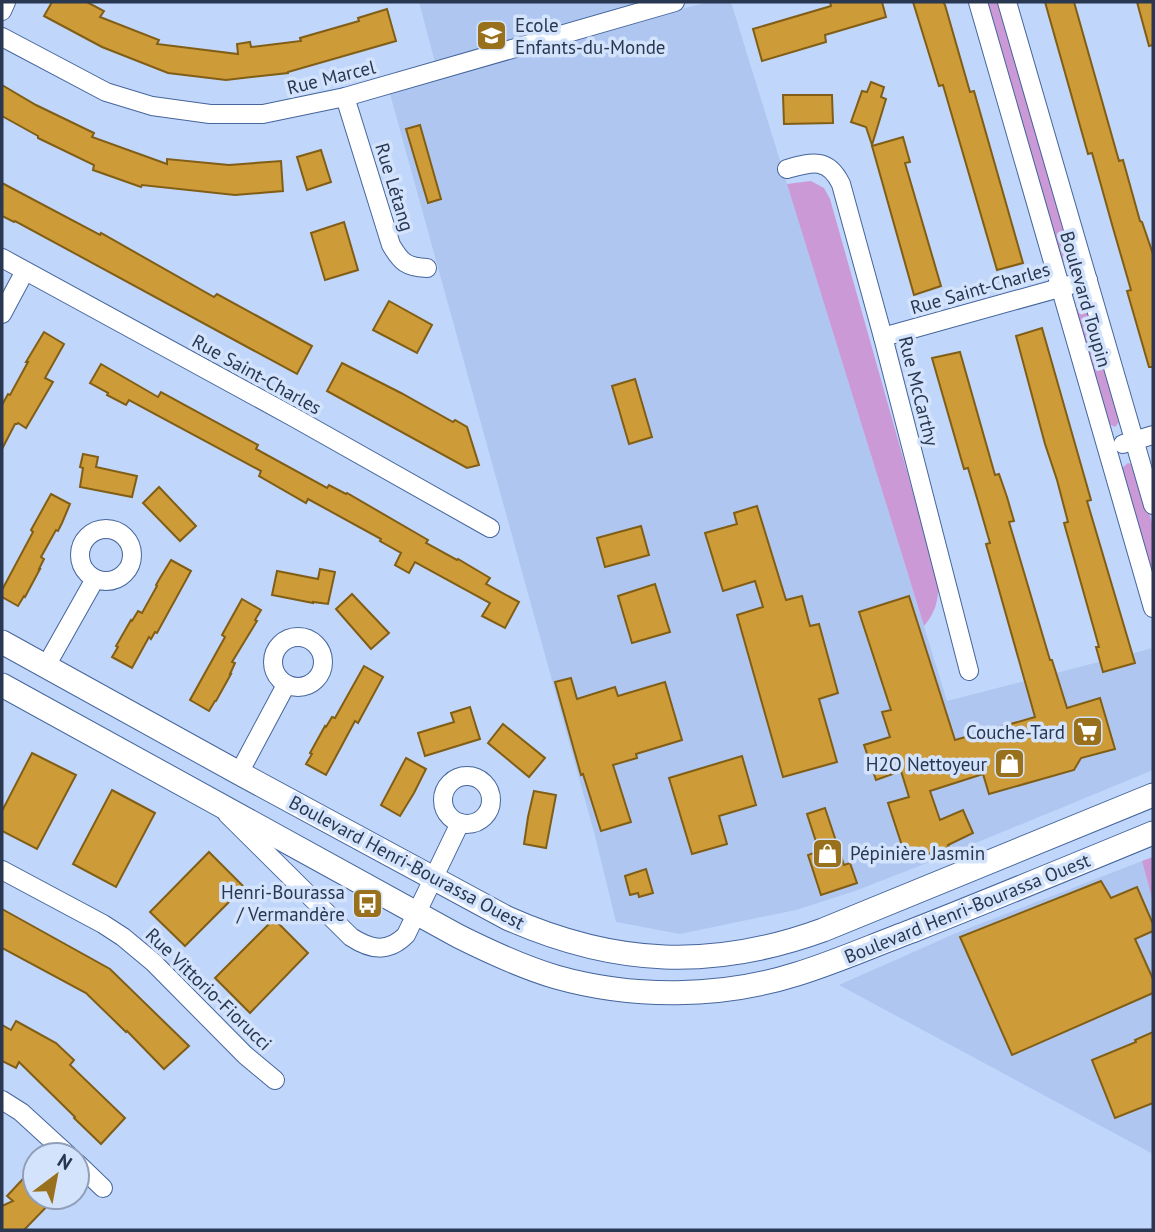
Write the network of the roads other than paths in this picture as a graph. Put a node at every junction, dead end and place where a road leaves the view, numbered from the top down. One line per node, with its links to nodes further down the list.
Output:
1 (6, 2): 5 (street)
2 (674, 2): 7 (street, Rue Marcel)
3 (978, 2): 13 (street, Boulevard Toupin)
4 (1007, 2): 12 (street, Boulevard Toupin)
5 (2, 11)
6 (2, 37): 7 (street, Rue Marcel)
7 (345, 97): 10 (street, Rue Létang)
8 (788, 169): 15 (street, Rue McCarthy)
9 (2, 258): 11 (street, Rue Saint-Charles)
10 (427, 268)
11 (25, 271): 14 (street); 20 (street, Rue Saint-Charles)
12 (1088, 280): 13 (street, Rue Saint-Charles); 17 (street, Boulevard Toupin)
13 (1061, 287): 15 (street, Rue Saint-Charles); 18 (street, Boulevard Toupin)
14 (2, 314)
15 (883, 337): 25 (street, Rue McCarthy)
16 (1153, 435): 17 (street)
17 (1134, 440): 18 (street); 19 (street, Boulevard Toupin)
18 (1108, 448): 22 (street, Boulevard Toupin)
19 (1153, 505)
20 (490, 528)
21 (94, 579): 24 (street)
22 (1153, 608)
23 (2, 642): 24 (main road, Boulevard Henri-Bourassa Ouest)
24 (46, 666): 28 (main road, Boulevard Henri-Bourassa Ouest)
25 (969, 671)
26 (2, 685): 30 (main road, Boulevard Henri-Bourassa Ouest)
27 (286, 685): 28 (street)
28 (239, 773): 34 (main road, Boulevard Henri-Bourassa Ouest)
29 (1153, 795): 34 (main road, Boulevard Henri-Bourassa Ouest)
30 (213, 800): 35 (main road, Boulevard Henri-Bourassa Ouest); 35 (street, Boulevard Henri-Bourassa Ouest)
31 (460, 823): 34 (street)
32 (1153, 833): 35 (main road, Boulevard Henri-Bourassa Ouest)
33 (2, 870): 36 (street, Rue Vittorio-Fiorucci)
34 (433, 879): 35 (street)
35 (417, 914)
36 (275, 1080)
37 (2, 1100): 38 (street)
38 (53, 1141)
39 (91, 1176): 40 (street)
40 (103, 1188)

